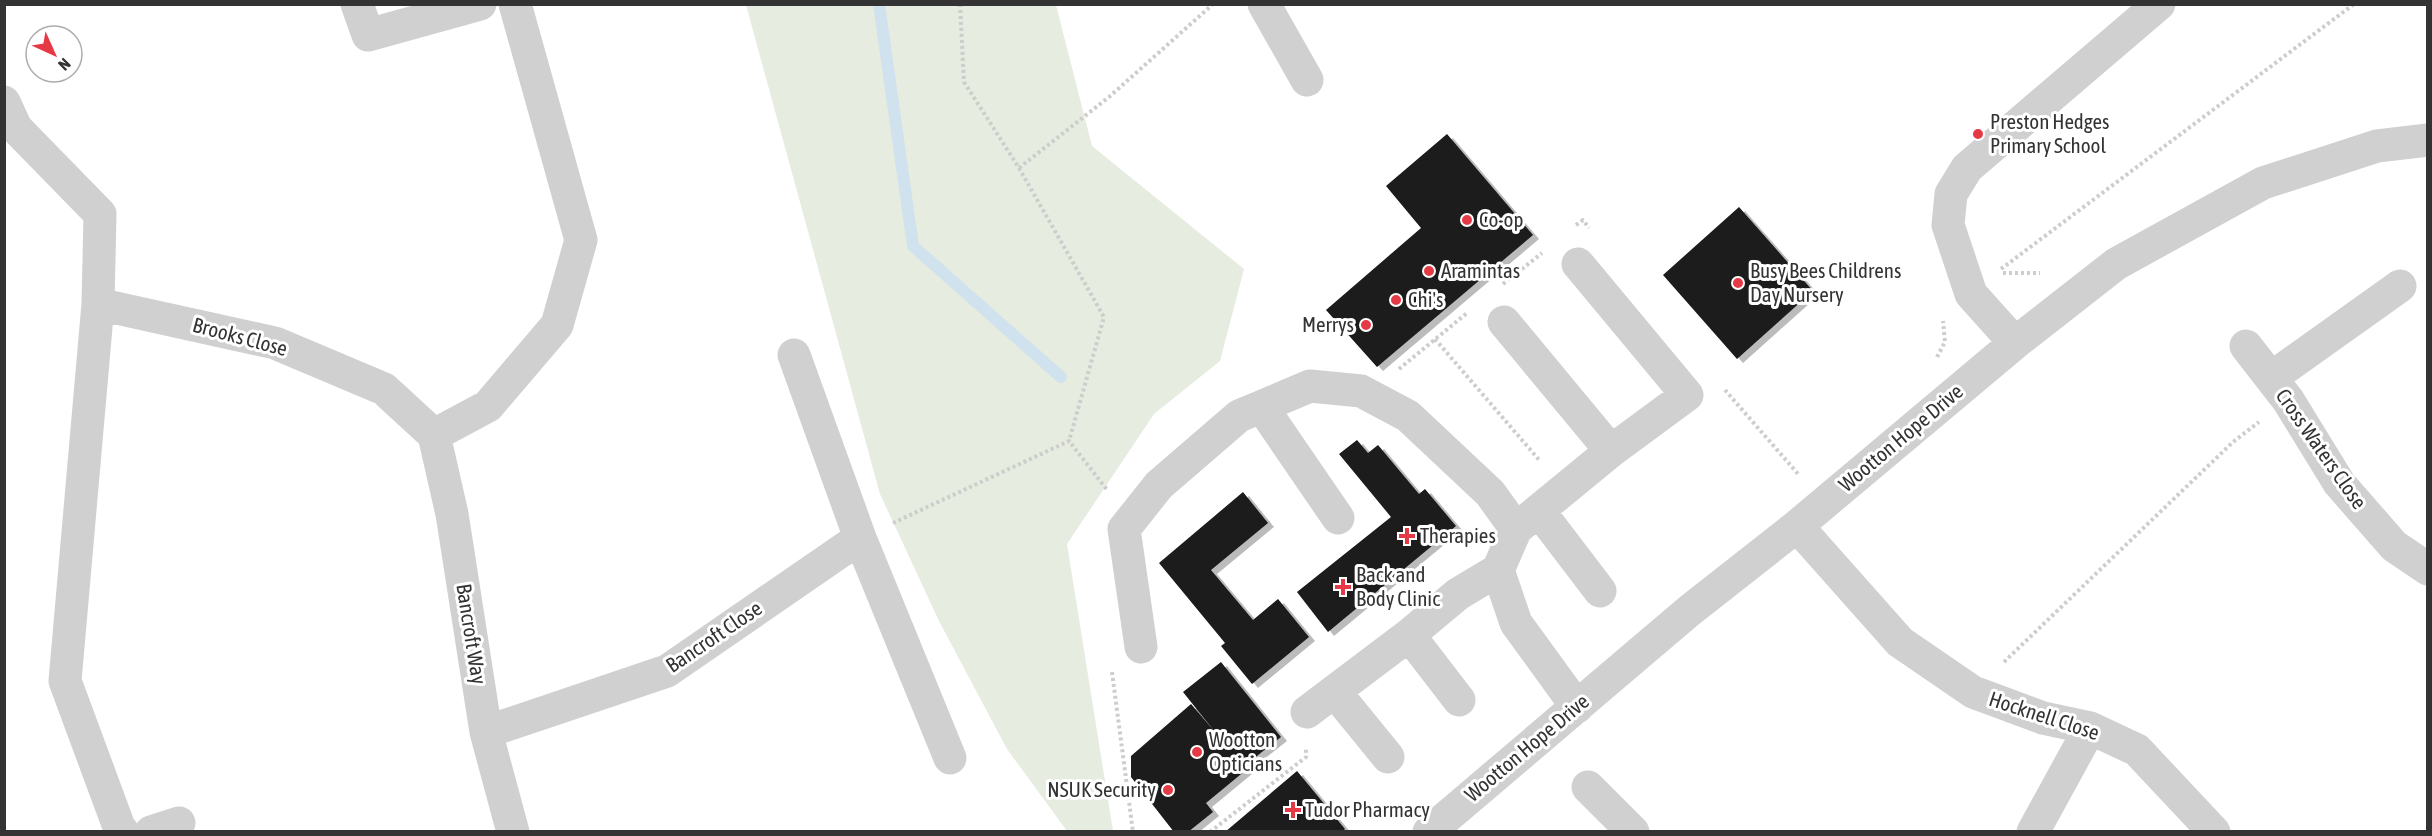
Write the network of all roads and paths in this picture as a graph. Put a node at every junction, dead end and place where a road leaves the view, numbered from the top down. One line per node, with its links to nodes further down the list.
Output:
1 (357, 4): 2 (street)
2 (480, 4)
3 (515, 4): 31 (street)
4 (960, 4): 12 (path)
5 (1214, 4): 12 (path)
6 (1264, 4): 9 (street)
7 (2159, 4): 20 (street)
8 (2354, 4): 17 (path)
9 (1306, 80)
10 (4, 102): 21 (street)
11 (2427, 140): 25 (street, Wootton Hope Drive)
12 (1019, 168): 32 (path)
13 (1583, 220): 14 (path)
14 (1574, 226)
15 (1550, 246): 19 (path)
16 (1578, 264): 33 (street)
17 (1996, 273)
18 (2400, 286): 29 (street)
19 (1499, 287)
20 (1971, 294): 25 (street); 28 (path)
21 (98, 304): 31 (street, Brooks Close); 56 (street)
22 (1475, 307): 24 (path)
23 (1504, 322): 33 (street)
24 (1436, 339)
25 (2014, 343): 39 (street, Wootton Hope Drive)
26 (2246, 346): 29 (street, Cross Waters Close)
27 (794, 356): 40 (street)
28 (1936, 360)
29 (2279, 389): 41 (street, Cross Waters Close); 47 (path)
30 (1262, 407): 37 (street); 38 (street); 45 (street)
31 (434, 435): 52 (street, Bancroft Way)
32 (1069, 441): 36 (path); 40 (path)
33 (1611, 451): 38 (street)
34 (1800, 475): 35 (path)
35 (1791, 482)
36 (1114, 499)
37 (1338, 518)
38 (1527, 520): 42 (street); 43 (street)
39 (1797, 526): 47 (street, Hocknell Close); 49 (street, Wootton Hope Drive)
40 (860, 538): 52 (street, Bancroft Close); 54 (street)
41 (2427, 569)
42 (1498, 570): 44 (street); 49 (street)
43 (1600, 591)
44 (1409, 635): 46 (street); 48 (street)
45 (1141, 647)
46 (1335, 692): 50 (street); 53 (street)
47 (1973, 692): 51 (street, Hocknell Close)
48 (1459, 700)
49 (1577, 707): 59 (street, Wootton Hope Drive)
50 (1307, 712): 58 (path)
51 (2090, 728): 61 (street); 62 (street, Hocknell Close)
52 (486, 732): 57 (street, Bancroft Way)
53 (1388, 757)
54 (950, 758)
55 (1588, 787): 60 (street)
56 (123, 831)
57 (513, 831)
58 (1210, 831)
59 (1429, 831)
60 (1633, 831)
61 (2033, 831)
62 (2214, 831)

